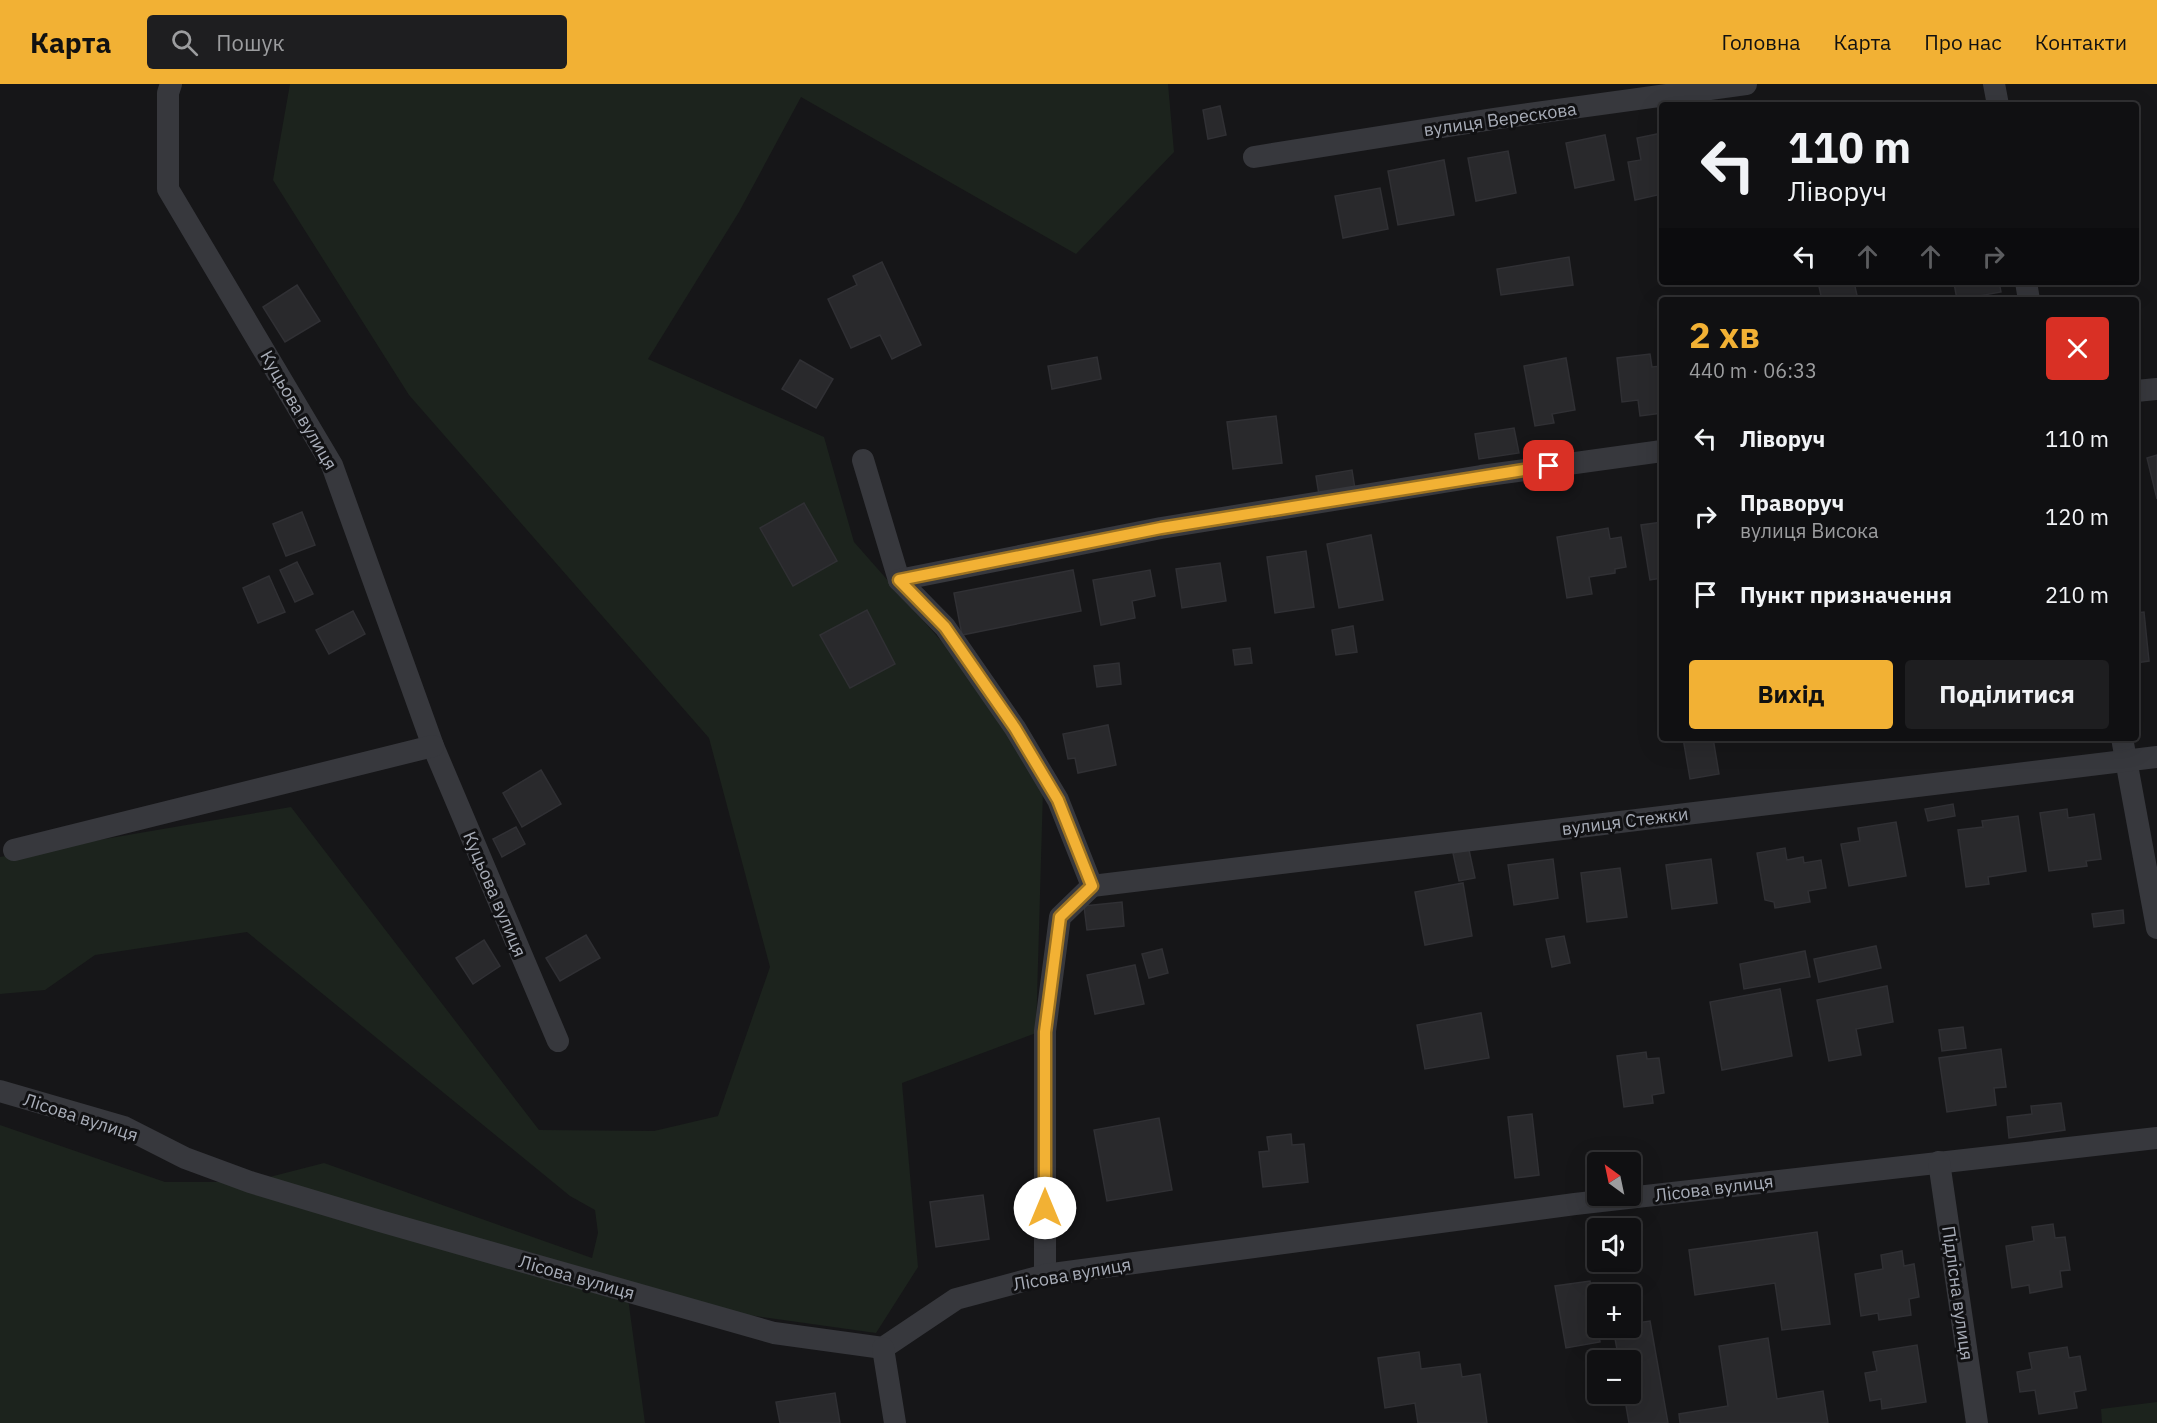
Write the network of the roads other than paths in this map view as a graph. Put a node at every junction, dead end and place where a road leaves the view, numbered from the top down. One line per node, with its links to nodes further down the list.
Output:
1 (171, 84): 11 (street, Куцьова вулиця)
2 (1746, 84): 5 (street, вулиця Верескова)
3 (1994, 84): 4 (street)
4 (1997, 102)
5 (1254, 157)
6 (2157, 389): 7 (street)
7 (2139, 391)
8 (1659, 451): 10 (street)
9 (863, 460): 10 (street)
10 (899, 580): 15 (street)
11 (433, 746): 14 (street); 17 (street, Куцьова вулиця)
12 (2125, 749): 13 (street, вулиця Стежки); 15 (street, вулиця Стежки); 16 (street)
13 (2157, 757)
14 (14, 850)
15 (1092, 886): 21 (street)
16 (2157, 928)
17 (558, 1041)
18 (0, 1091): 22 (street, Лісова вулиця)
19 (2157, 1138): 20 (street, Лісова вулиця)
20 (1939, 1162): 21 (street, Лісова вулиця); 24 (street, Підлісна вулиця)
21 (1045, 1275): 22 (street, Лісова вулиця)
22 (883, 1348): 23 (street)
23 (895, 1423)
24 (1977, 1423)

